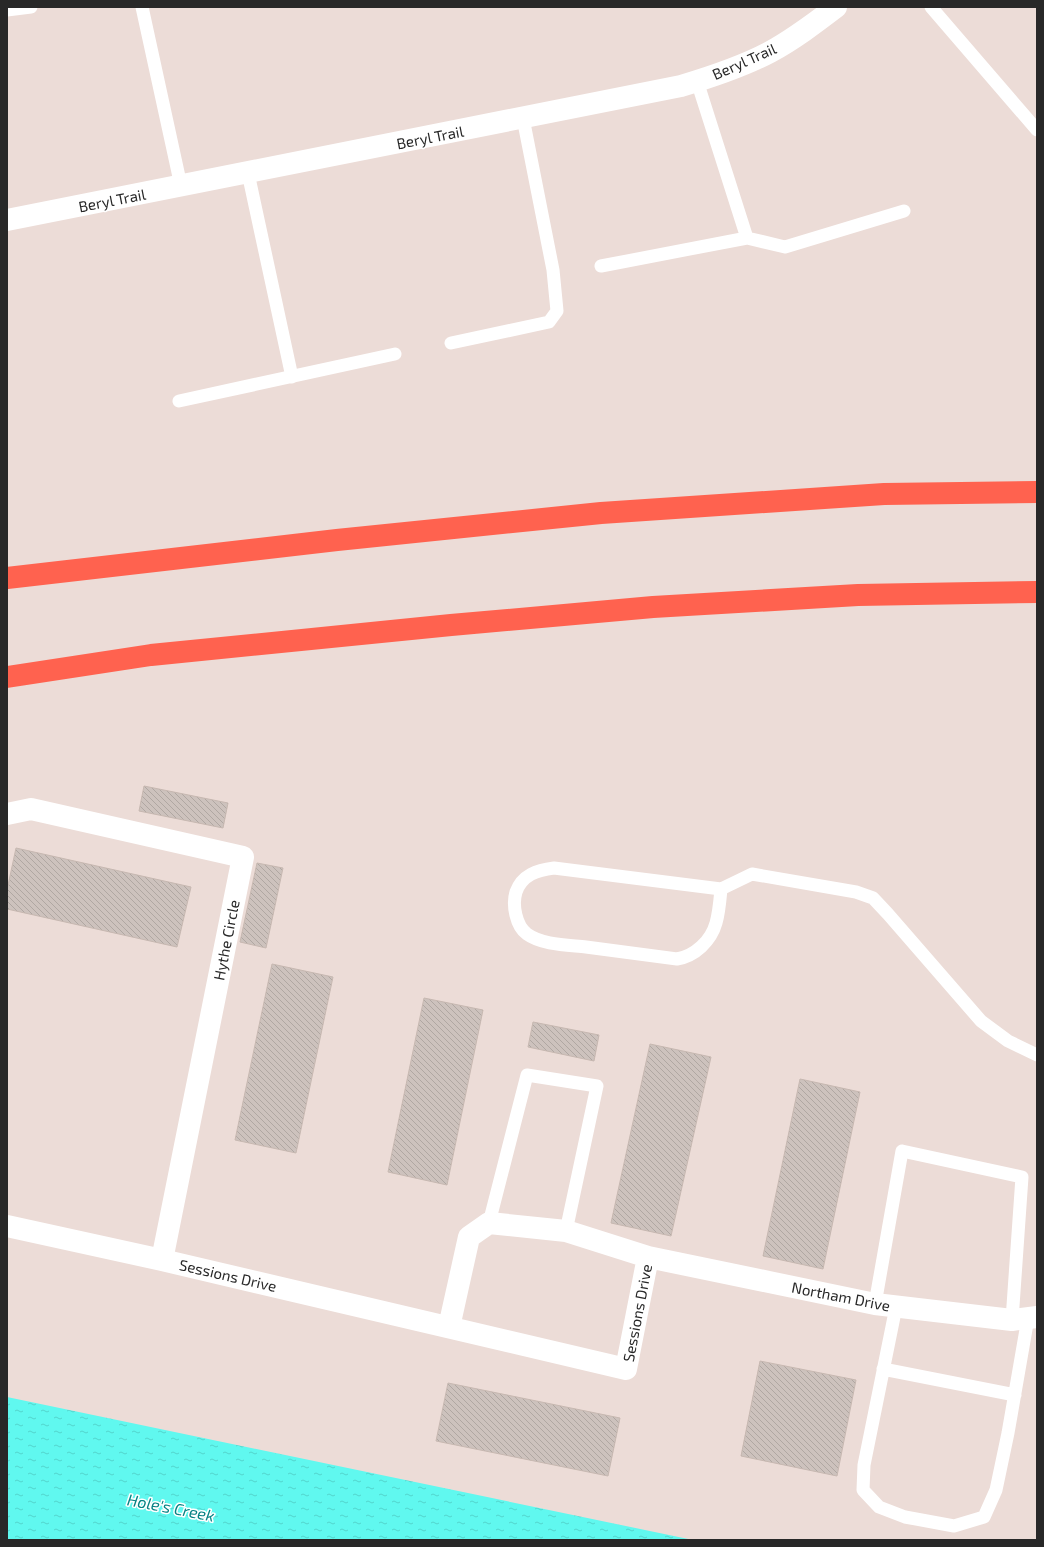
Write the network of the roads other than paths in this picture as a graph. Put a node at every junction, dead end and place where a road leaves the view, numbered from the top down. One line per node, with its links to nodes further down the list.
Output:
1 (31, 7): 5 (lane)
2 (142, 7): 10 (lane)
3 (836, 7): 6 (street, Beryl Trail)
4 (931, 7): 8 (lane)
5 (7, 10)
6 (697, 81): 7 (street, Beryl Trail); 13 (lane)
7 (523, 118): 9 (street, Beryl Trail); 15 (lane)
8 (1037, 130)
9 (248, 173): 10 (street, Beryl Trail); 17 (lane)
10 (181, 186): 12 (street, Beryl Trail)
11 (904, 211): 13 (lane)
12 (7, 220)
13 (747, 238): 14 (lane)
14 (601, 266)
15 (451, 343)
16 (395, 354): 17 (lane)
17 (292, 377): 18 (lane)
18 (179, 401)
19 (1037, 492): 20 (highway)
20 (7, 578)
21 (1037, 592): 22 (highway)
22 (7, 677)
23 (7, 814): 30 (street, Hythe Circle)
24 (721, 889): 24 (lane); 25 (lane)
25 (1037, 1055)
26 (489, 1223): 28 (street, Sessions Drive); 28 (lane); 33 (street)
27 (7, 1226): 30 (street, Sessions Drive)
28 (566, 1231): 29 (street, Sessions Drive)
29 (648, 1257): 31 (street, Northam Drive); 33 (street, Sessions Drive)
30 (162, 1260): 33 (street, Sessions Drive)
31 (885, 1305): 32 (street, Northam Drive); 32 (lane); 34 (lane)
32 (1026, 1318): 35 (lane)
33 (449, 1327)
34 (883, 1369): 35 (lane); 35 (lane)
35 (1014, 1395)

